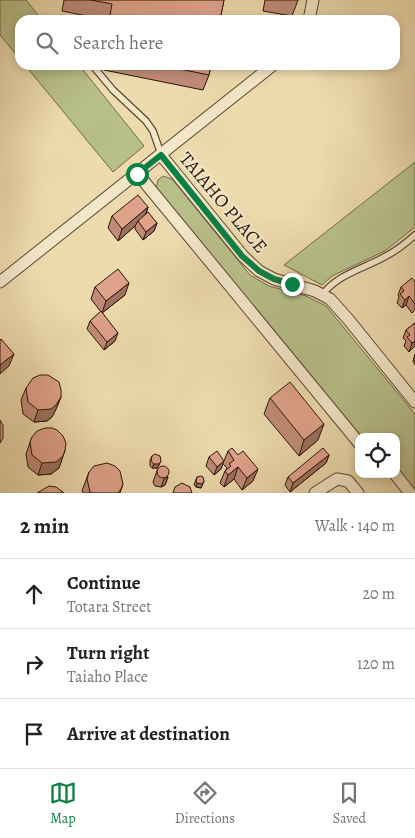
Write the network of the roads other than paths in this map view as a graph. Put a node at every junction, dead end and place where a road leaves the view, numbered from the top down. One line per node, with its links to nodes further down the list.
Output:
1 (314, 0): 2 (street)
2 (310, 15)
3 (96, 70): 5 (lane)
4 (267, 70): 5 (street)
5 (161, 155): 6 (street); 9 (street, TAIAHO PLACE)
6 (137, 174): 8 (street); 11 (street)
7 (415, 235): 9 (lane)
8 (0, 282)
9 (322, 295): 10 (street, TAIAHO PLACE)
10 (415, 402)
11 (355, 438)
12 (397, 478): 15 (street)
13 (315, 493): 14 (street)
14 (358, 493)
15 (410, 493)

